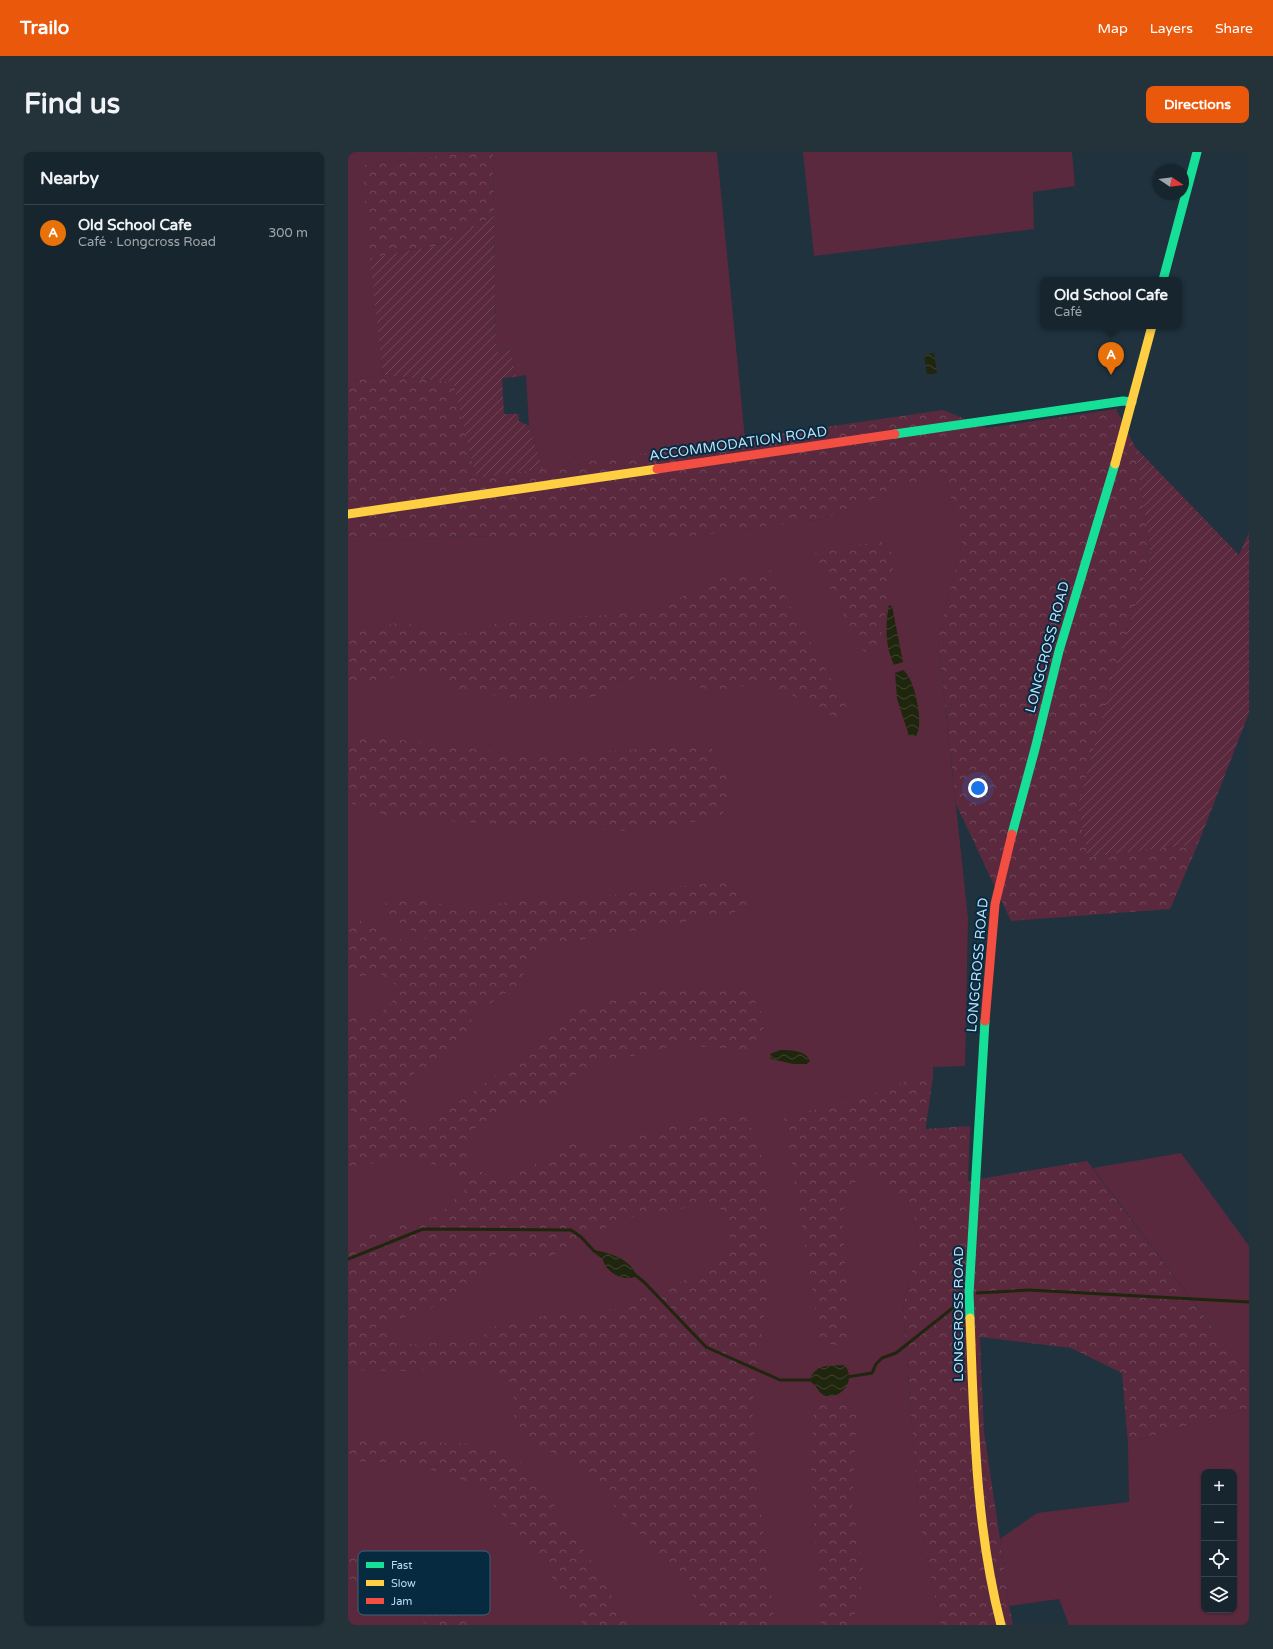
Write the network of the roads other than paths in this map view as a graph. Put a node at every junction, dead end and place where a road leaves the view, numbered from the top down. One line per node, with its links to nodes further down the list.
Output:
1 (1197, 152): 2 (main road)
2 (1164, 277)
3 (1151, 329): 4 (main road, LONGCROSS ROAD)
4 (1132, 402): 5 (main road, ACCOMMODATION ROAD); 6 (main road, LONGCROSS ROAD)
5 (348, 514)
6 (1001, 1625)

